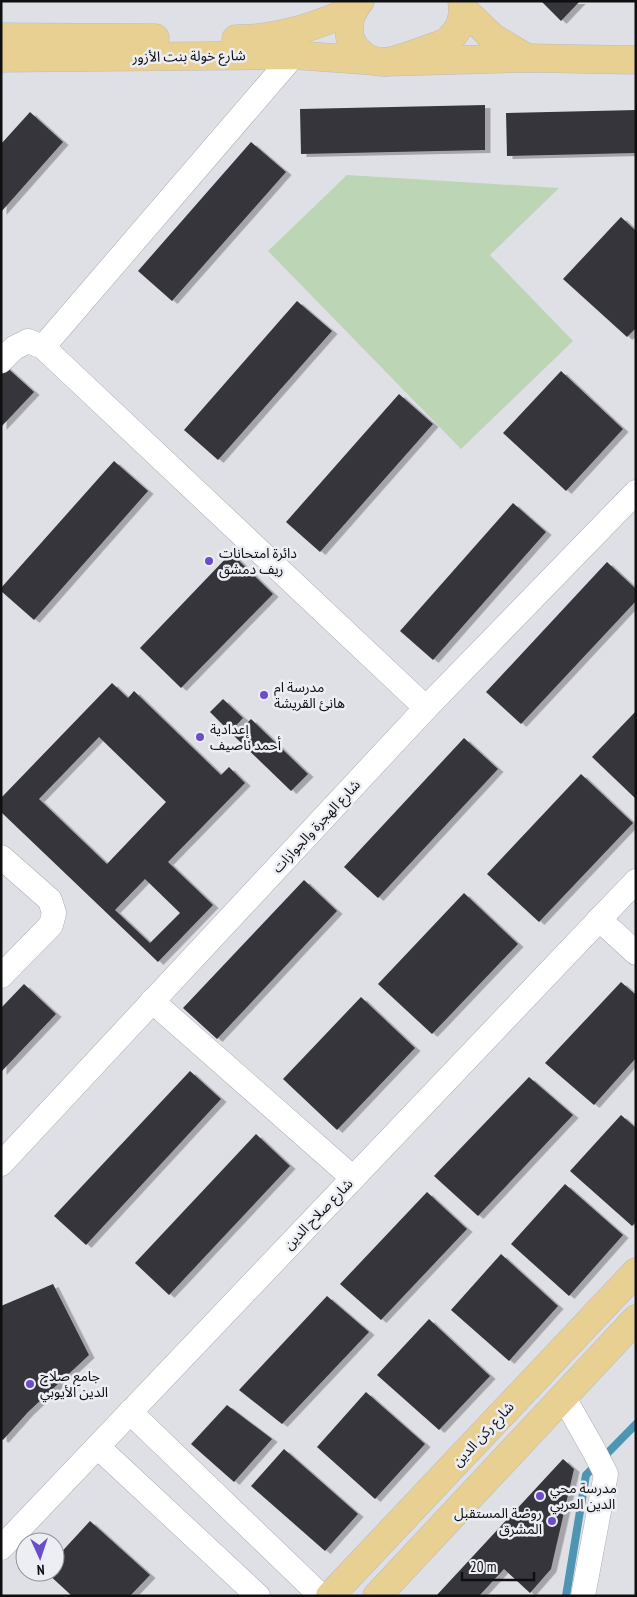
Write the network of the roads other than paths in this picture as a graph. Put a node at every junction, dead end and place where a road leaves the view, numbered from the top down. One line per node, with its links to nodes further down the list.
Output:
1 (357, 5): 3 (main road, شارع خولة بنت الأزور); 8 (main road)
2 (463, 5): 6 (main road); 8 (main road)
3 (1, 37)
4 (294, 55): 5 (main road, شارع خولة بنت الأزور); 8 (main road, شارع خولة بنت الأزور); 9 (street)
5 (1, 58)
6 (527, 58): 7 (main road, شارع خولة بنت الأزور); 8 (main road, شارع خولة بنت الأزور)
7 (636, 60)
8 (381, 61)
9 (43, 347): 10 (street); 12 (street)
10 (1, 361)
11 (636, 492): 12 (street, شارع الهجرة والجوازات)
12 (426, 708): 18 (street, شارع الهجرة والجوازات)
13 (1, 857): 17 (street)
14 (636, 881): 15 (street, شارع صلاح الدين)
15 (599, 919): 16 (street); 20 (street, شارع صلاح الدين)
16 (636, 952)
17 (1, 976)
18 (152, 1001): 19 (street, شارع الهجرة والجوازات); 20 (street)
19 (1, 1164)
20 (353, 1178): 24 (street, شارع صلاح الدين)
21 (636, 1272): 29 (main road, شارع ركن الدين)
22 (636, 1319): 23 (main road)
23 (563, 1396): 30 (main road); 31 (street)
24 (130, 1412): 25 (street, شارع صلاح الدين); 28 (street)
25 (98, 1447): 26 (street, شارع صلاح الدين); 27 (street)
26 (1, 1548)
27 (258, 1596)
28 (321, 1596)
29 (330, 1596)
30 (377, 1596)
31 (583, 1596)

